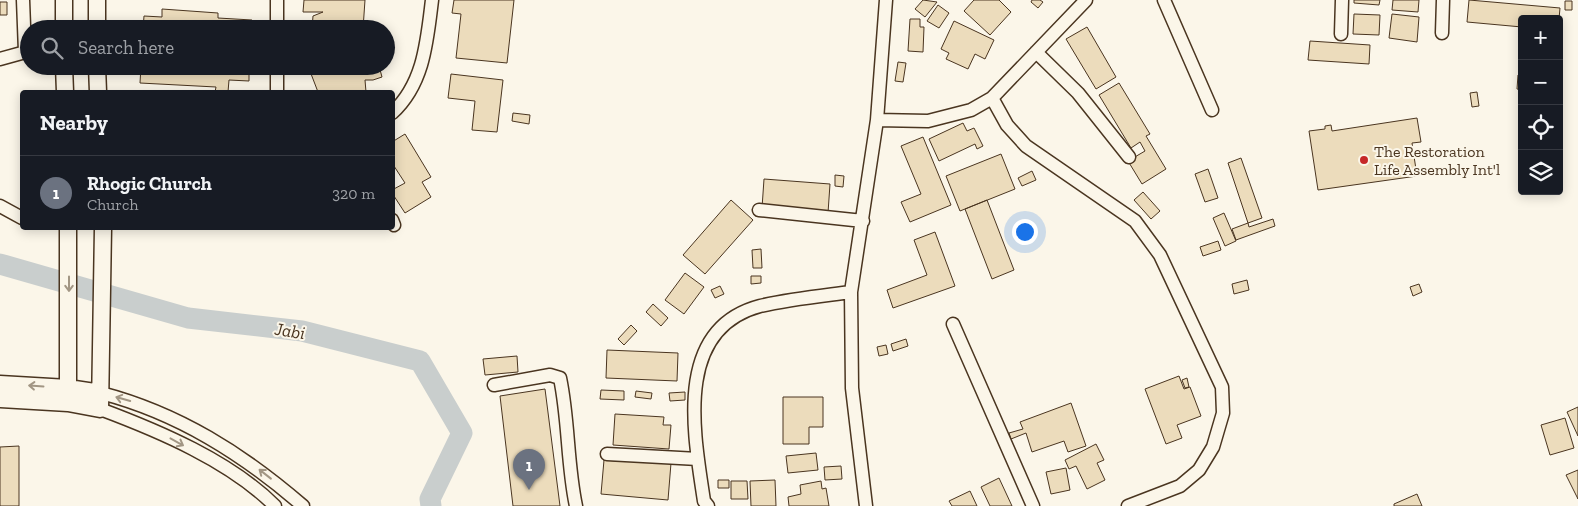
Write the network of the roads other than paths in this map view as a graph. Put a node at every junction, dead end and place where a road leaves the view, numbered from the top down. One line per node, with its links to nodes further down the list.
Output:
1 (23, 0): 11 (street)
2 (64, 0): 12 (main road)
3 (97, 0): 13 (main road)
4 (277, 0): 14 (street)
5 (432, 0): 28 (street)
6 (886, 0): 29 (street)
7 (1086, 0): 17 (street)
8 (1164, 0): 27 (street)
9 (1342, 0): 16 (street)
10 (1442, 0): 15 (street)
11 (25, 20)
12 (64, 20)
13 (97, 20)
14 (277, 20)
15 (1442, 33)
16 (1341, 34)
17 (1036, 52): 26 (street); 30 (street)
18 (20, 54): 19 (street)
19 (0, 59)
20 (64, 75): 23 (main road)
21 (97, 75): 24 (main road)
22 (277, 75): 25 (street)
23 (65, 90)
24 (98, 90)
25 (276, 90)
26 (992, 98): 29 (street); 52 (street)
27 (1212, 110)
28 (395, 111)
29 (877, 120): 34 (street)
30 (1129, 157)
31 (0, 206): 33 (street)
32 (759, 210): 34 (street)
33 (20, 217)
34 (862, 221): 37 (street)
35 (69, 233): 41 (main road, one-way to 41)
36 (103, 234): 43 (main road)
37 (851, 292): 45 (street); 50 (street)
38 (953, 324): 51 (street)
39 (0, 384): 41 (main road, one-way to 39)
40 (494, 385): 48 (street)
41 (68, 396): 42 (main road); 43 (main road)
42 (0, 399)
43 (101, 401): 46 (street, one-way to 46); 47 (street, one-way to 43)
44 (607, 454): 45 (street)
45 (698, 459): 49 (street)
46 (275, 506)
47 (302, 506)
48 (576, 506)
49 (708, 506)
50 (866, 506)
51 (1033, 506)
52 (1128, 506)

